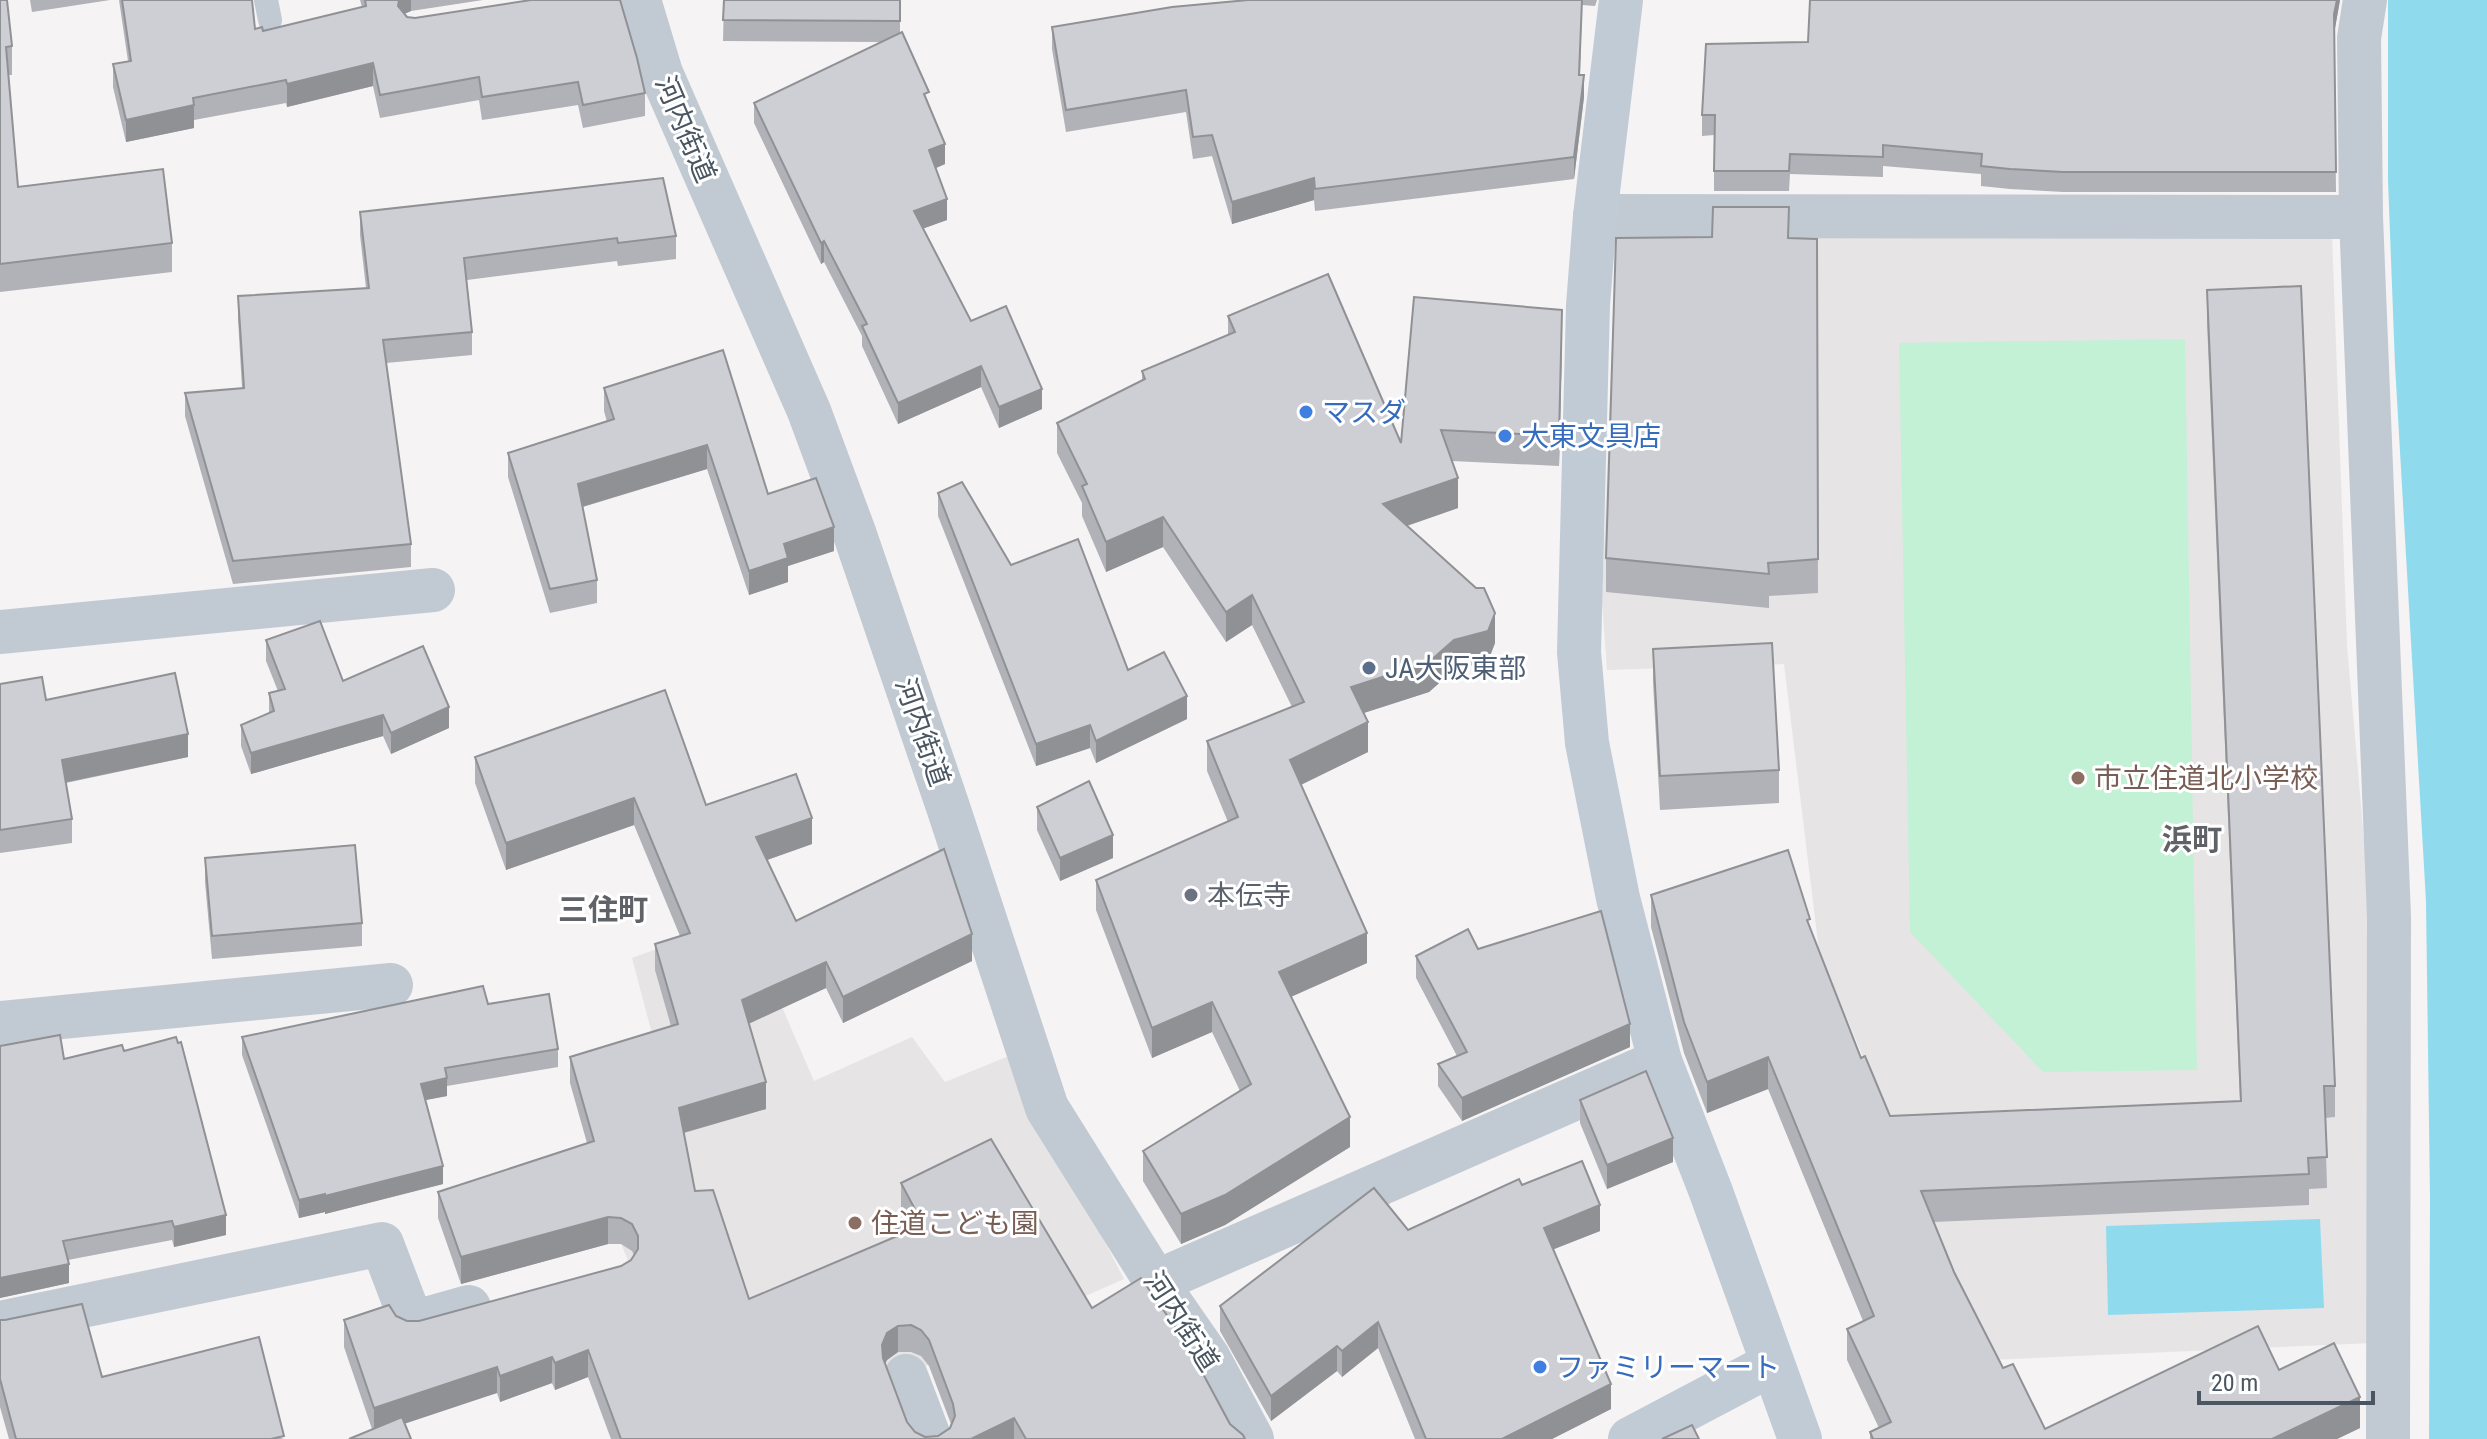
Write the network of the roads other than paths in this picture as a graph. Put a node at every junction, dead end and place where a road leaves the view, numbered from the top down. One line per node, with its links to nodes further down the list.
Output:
1 (639, 0): 11 (street, 河内街道)
2 (1621, 0): 4 (street)
3 (2365, 0): 5 (street)
4 (1595, 216): 5 (street); 10 (street)
5 (2361, 217): 20 (street)
6 (433, 590): 7 (street)
7 (0, 632)
8 (391, 985): 9 (street)
9 (0, 1023)
10 (1660, 1061): 11 (street); 14 (street)
11 (1156, 1282): 17 (street, 河内街道)
12 (513, 1296): 13 (street)
13 (0, 1323)
14 (1772, 1364): 18 (street); 19 (street)
15 (906, 1376): 16 (street)
16 (930, 1439)
17 (1252, 1439)
18 (1630, 1439)
19 (1800, 1439)
20 (2388, 1439)

